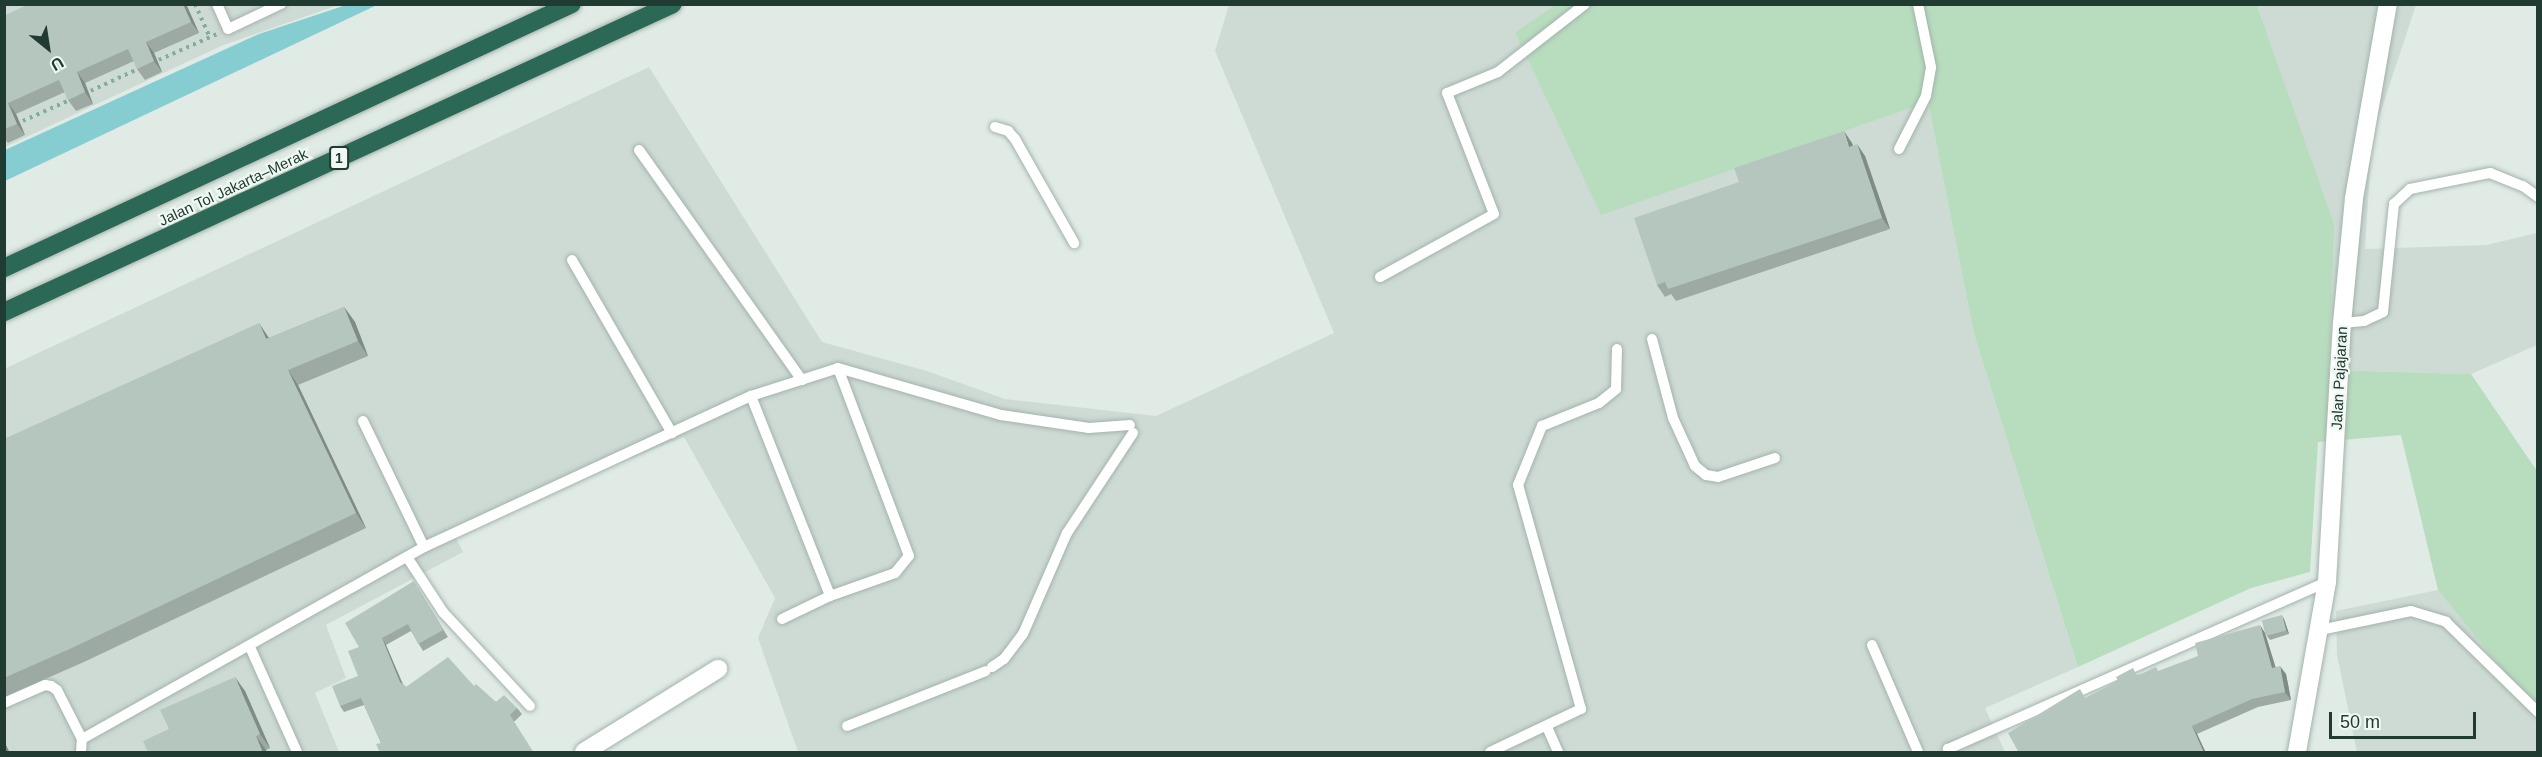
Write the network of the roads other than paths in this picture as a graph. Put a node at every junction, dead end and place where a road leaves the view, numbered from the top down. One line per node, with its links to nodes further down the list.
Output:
1 (217, 4): 2 (lane)
2 (281, 4)
3 (572, 4): 14 (highway, Jalan Tol Jakarta–Merak)
4 (673, 4): 16 (highway, Jalan Tol Jakarta–Merak / 1)
5 (1585, 4): 15 (lane)
6 (1918, 4): 9 (lane)
7 (2388, 4): 17 (main road, Jalan Pajajaran)
8 (995, 127): 12 (lane)
9 (1899, 149)
10 (639, 150): 21 (lane)
11 (2538, 197): 17 (lane)
12 (1074, 243)
13 (572, 260): 24 (lane)
14 (4, 268)
15 (1380, 278)
16 (4, 312)
17 (2342, 323): 28 (main road, Jalan Pajajaran)
18 (1652, 339): 25 (lane)
19 (1617, 349): 39 (lane)
20 (838, 368): 21 (lane); 29 (lane); 38 (lane)
21 (802, 380): 22 (lane)
22 (751, 396): 24 (lane); 29 (lane)
23 (363, 421): 26 (lane)
24 (672, 433): 26 (lane)
25 (1775, 458)
26 (424, 547): 27 (lane)
27 (407, 557): 33 (lane); 36 (lane)
28 (2327, 582): 31 (main road, Jalan Pajajaran); 41 (lane)
29 (830, 596): 30 (lane)
30 (782, 619)
31 (2320, 630): 37 (lane); 48 (main road, Jalan Pajajaran)
32 (1872, 645): 47 (lane)
33 (250, 647): 40 (lane); 43 (lane)
34 (718, 669): 44 (main road)
35 (4, 703): 40 (lane)
36 (530, 706)
37 (2538, 712)
38 (847, 726)
39 (1547, 728): 45 (lane); 46 (lane)
40 (82, 739): 42 (lane)
41 (1946, 751)
42 (81, 753)
43 (297, 753)
44 (584, 753)
45 (1490, 753)
46 (1558, 753)
47 (1918, 753)
48 (2297, 753)

